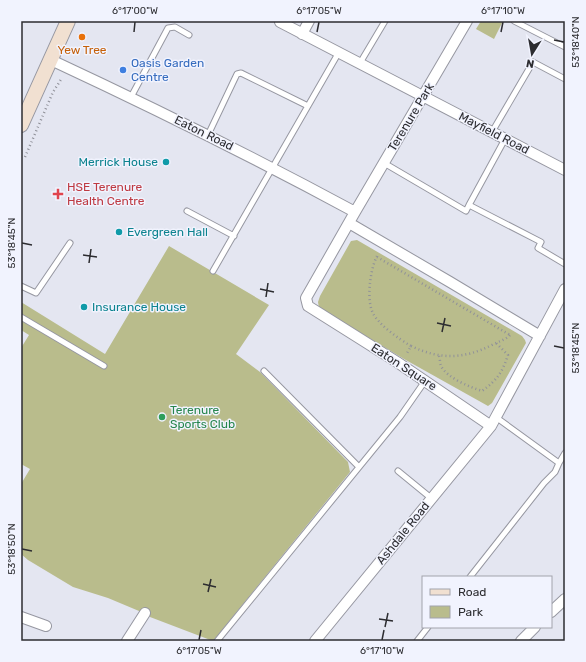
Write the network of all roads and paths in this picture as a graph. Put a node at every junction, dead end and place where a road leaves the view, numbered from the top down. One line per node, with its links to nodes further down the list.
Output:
1 (68, 21): 11 (main road)
2 (309, 21): 7 (street)
3 (385, 21): 12 (lane)
4 (467, 21): 15 (street, Terenure Park)
5 (514, 21): 9 (lane)
6 (280, 22): 7 (street, Mayfield Road)
7 (302, 34): 10 (street, Mayfield Road)
8 (189, 35): 16 (lane)
9 (565, 47)
10 (339, 52): 12 (street, Mayfield Road); 17 (lane)
11 (51, 60): 16 (street, Eaton Road); 18 (main road)
12 (360, 64): 15 (street, Mayfield Road)
13 (68, 77): 22 (path)
14 (565, 79): 19 (lane)
15 (423, 96): 19 (street, Mayfield Road); 23 (street, Terenure Park)
16 (131, 97): 20 (street, Eaton Road)
17 (308, 106): 20 (lane); 24 (lane)
18 (21, 124)
19 (492, 132): 21 (street, Mayfield Road)
20 (208, 135): 24 (street, Eaton Road)
21 (505, 138): 25 (street, Mayfield Road); 26 (lane)
22 (25, 157)
23 (384, 163): 26 (lane); 28 (street, Terenure Park)
24 (273, 168): 28 (street, Eaton Road); 30 (lane)
25 (565, 170)
26 (469, 205): 34 (lane)
27 (187, 211): 30 (lane)
28 (355, 212): 29 (street, Eaton Square)
29 (348, 223): 41 (street); 48 (street, Eaton Square)
30 (234, 236): 35 (lane)
31 (70, 243): 36 (lane)
32 (379, 253): 33 (path)
33 (377, 257): 40 (path); 43 (path)
34 (565, 264)
35 (213, 271)
36 (21, 286)
37 (565, 290): 41 (street)
38 (21, 317): 46 (lane)
39 (513, 331): 40 (path)
40 (510, 335): 42 (path)
41 (540, 336): 49 (street)
42 (496, 343): 44 (path); 44 (path)
43 (411, 346): 44 (path); 45 (path)
44 (440, 356)
45 (404, 359)
46 (104, 366)
47 (264, 371): 52 (lane)
48 (426, 381): 49 (street, Eaton Square); 52 (lane)
49 (494, 422): 51 (lane); 54 (street, Ashdale Road)
50 (565, 453): 51 (lane)
51 (559, 463): 55 (lane)
52 (359, 467): 64 (lane)
53 (398, 471): 54 (lane)
54 (431, 498): 65 (street, Ashdale Road)
55 (471, 576)
56 (565, 599): 57 (street)
57 (552, 611)
58 (145, 613): 63 (street)
59 (21, 617): 60 (street)
60 (46, 626)
61 (427, 628): 66 (lane)
62 (534, 628): 67 (street)
63 (127, 641)
64 (217, 641)
65 (315, 641)
66 (417, 641)
67 (521, 641)

